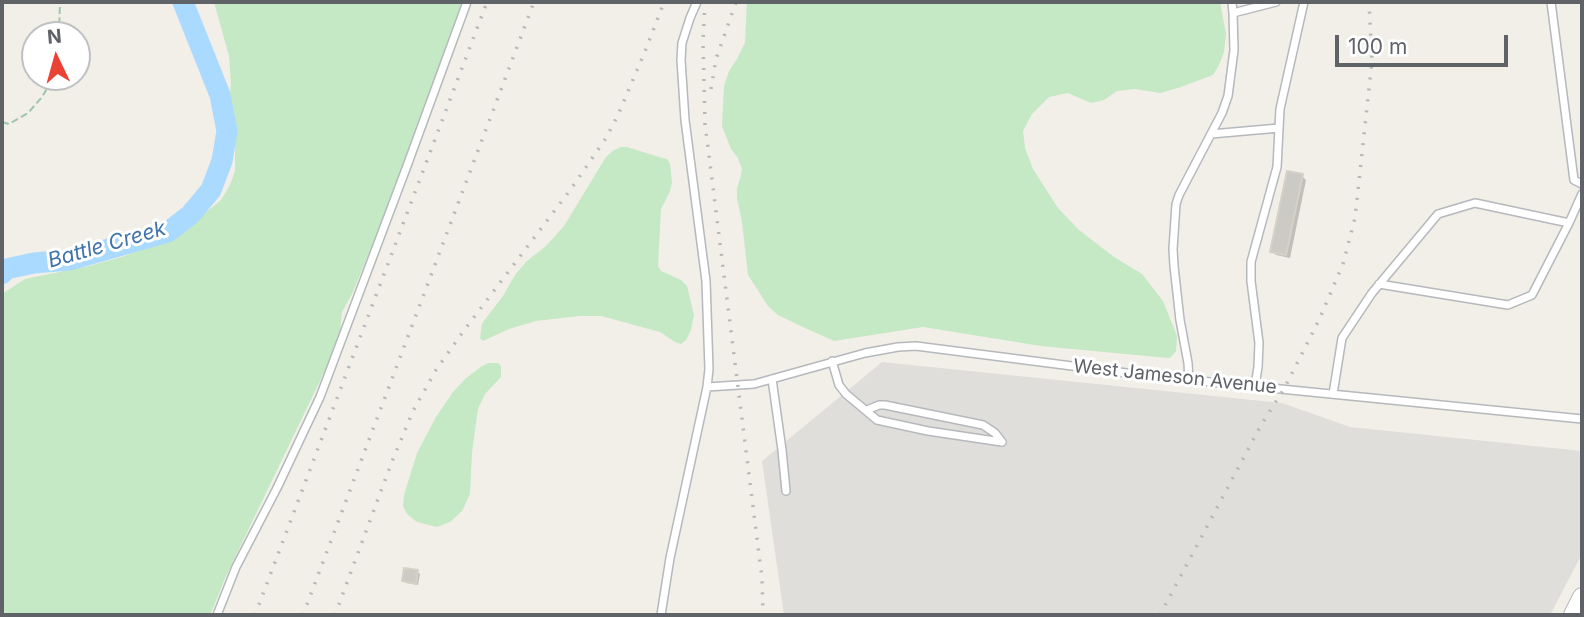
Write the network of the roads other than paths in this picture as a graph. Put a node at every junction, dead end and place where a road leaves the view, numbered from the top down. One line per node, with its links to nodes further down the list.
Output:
1 (467, 2): 24 (lane)
2 (697, 2): 18 (lane)
3 (1231, 2): 7 (lane)
4 (1276, 2): 7 (lane)
5 (1304, 2): 8 (lane)
6 (1551, 2): 10 (lane)
7 (1233, 13): 9 (lane)
8 (1279, 128): 9 (lane); 17 (lane)
9 (1211, 134): 16 (lane)
10 (1582, 184)
11 (1582, 194): 12 (lane)
12 (1569, 223): 13 (lane); 13 (lane)
13 (1379, 284): 19 (lane)
14 (832, 361): 15 (lane, West Jameson Avenue); 16 (lane, West Jameson Avenue); 20 (lane)
15 (772, 379): 18 (lane, West Jameson Avenue); 22 (lane)
16 (1189, 380): 17 (lane, West Jameson Avenue)
17 (1255, 386): 19 (lane, West Jameson Avenue)
18 (708, 387): 25 (lane)
19 (1333, 394): 21 (lane, West Jameson Avenue)
20 (866, 410): 20 (lane)
21 (1582, 419)
22 (786, 491)
23 (1582, 597): 26 (street)
24 (217, 615)
25 (661, 615)
26 (1573, 615)

